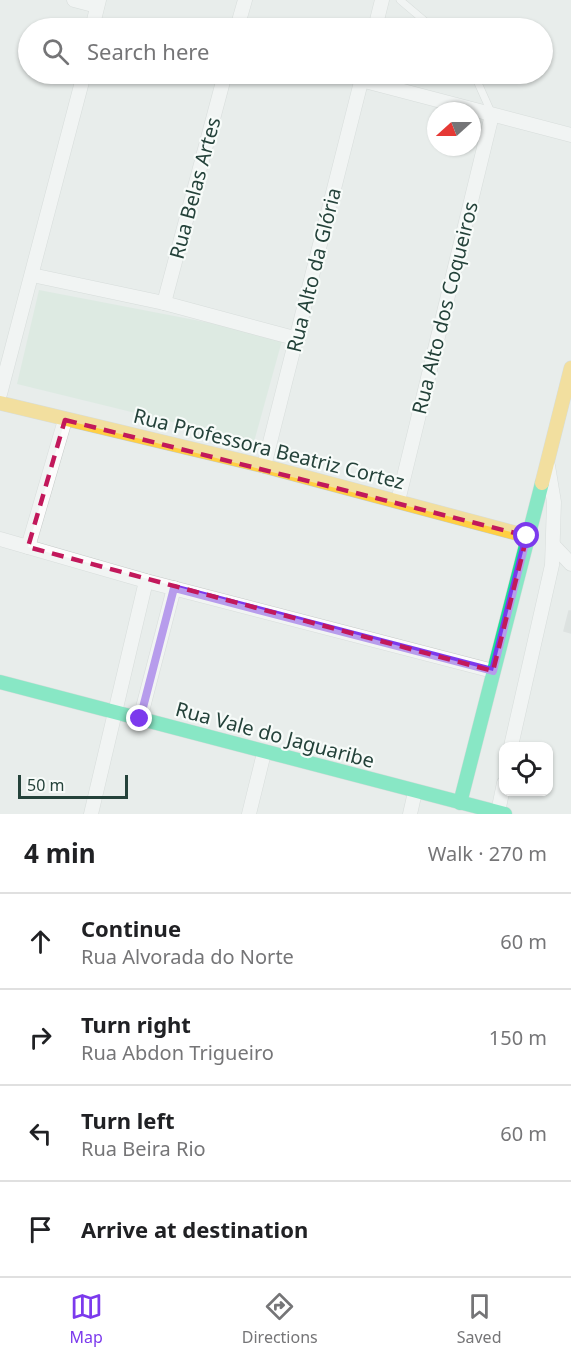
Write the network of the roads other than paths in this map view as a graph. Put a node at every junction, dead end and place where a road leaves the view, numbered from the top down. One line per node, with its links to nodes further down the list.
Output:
1 (74, 0): 5 (street)
2 (245, 0): 7 (street)
3 (382, 0): 8 (street)
4 (400, 0): 9 (lane)
5 (98, 3): 6 (street)
6 (94, 18)
7 (240, 18)
8 (378, 18)
9 (421, 18)
10 (81, 84): 17 (street)
11 (222, 84): 18 (street, Rua Belas Artes)
12 (360, 84): 19 (street, Rua Alto da Glória)
13 (386, 84): 15 (street)
14 (478, 84): 15 (lane)
15 (492, 115): 16 (street); 26 (street, Rua Alto dos Coqueiros)
16 (571, 135)
17 (32, 274): 18 (street); 21 (street)
18 (164, 303): 19 (street)
19 (298, 339): 25 (street, Rua Alto da Glória)
20 (571, 368): 24 (street)
21 (0, 394)
22 (0, 403): 23 (street, Rua Professora Beatriz Cortez)
23 (65, 420): 25 (street, Rua Professora Beatriz Cortez); 30 (street)
24 (547, 460): 27 (street); 29 (street)
25 (264, 466): 26 (street, Rua Professora Beatriz Cortez)
26 (398, 501): 27 (street, Rua Professora Beatriz Cortez)
27 (527, 536): 34 (street)
28 (0, 539): 30 (street)
29 (553, 545): 31 (street); 38 (street)
30 (28, 547): 32 (street)
31 (571, 564)
32 (146, 581): 33 (street); 36 (street)
33 (174, 588): 34 (street); 37 (street)
34 (493, 671): 42 (street)
35 (0, 682): 36 (street, Rua Vale do Jaguaribe)
36 (116, 713): 37 (street, Rua Vale do Jaguaribe); 44 (street)
37 (140, 719): 39 (street, Rua Vale do Jaguaribe)
38 (512, 742)
39 (264, 753): 40 (street, Rua Vale do Jaguaribe); 45 (street)
40 (415, 792): 42 (street, Rua Vale do Jaguaribe); 46 (street)
41 (503, 796): 43 (street)
42 (460, 803): 43 (street, Rua Vale do Jaguaribe)
43 (501, 813)
44 (90, 814)
45 (249, 814)
46 (410, 814)

